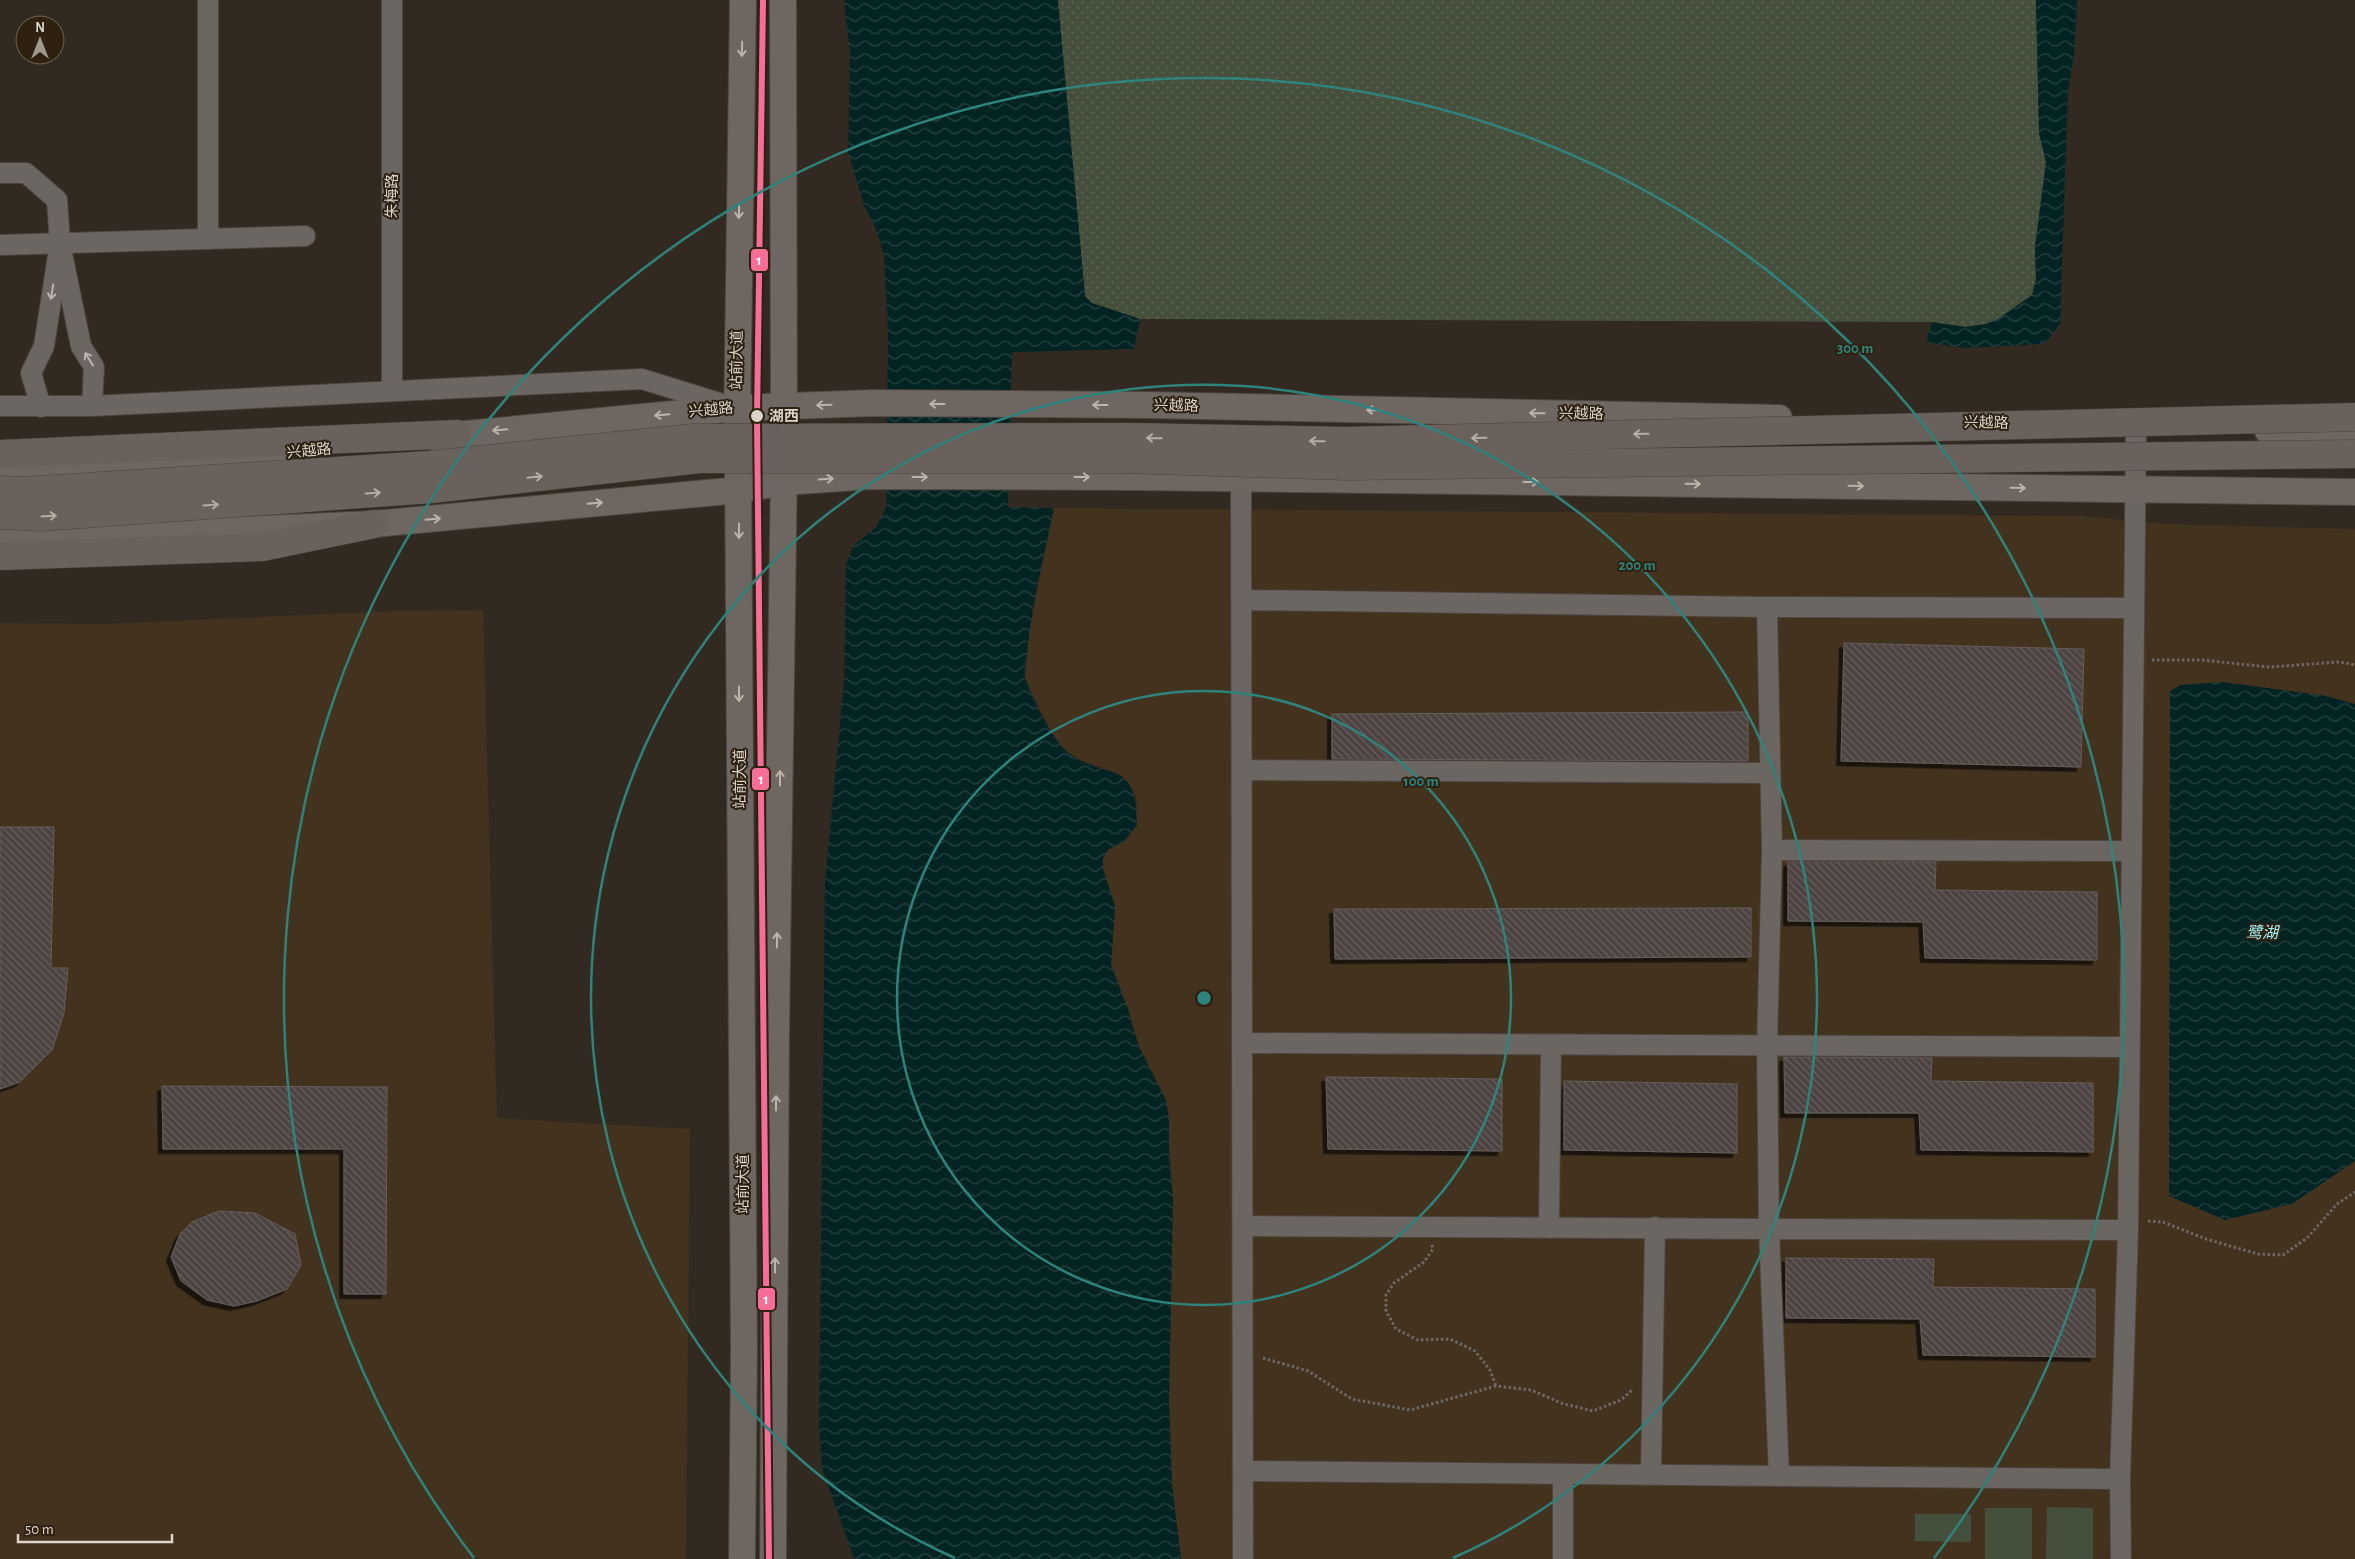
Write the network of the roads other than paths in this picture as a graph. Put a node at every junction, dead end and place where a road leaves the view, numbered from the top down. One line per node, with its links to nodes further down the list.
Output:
1 (208, 0): 7 (street)
2 (392, 0): 10 (street, 朱梅路)
3 (743, 0): 15 (main road, 站前大道, one-way to 15)
4 (783, 0): 13 (main road)
5 (0, 173): 8 (street)
6 (305, 236): 7 (street)
7 (208, 239): 8 (street)
8 (60, 244): 9 (street); 12 (street, one-way to 8); 14 (street, one-way to 14)
9 (0, 245)
10 (392, 391): 12 (street); 15 (street)
11 (0, 406): 14 (street)
12 (92, 406): 14 (street)
13 (783, 406): 15 (main road, 兴越路); 17 (main road, 兴越路, one-way to 13); 24 (main road)
14 (40, 407)
15 (736, 408): 18 (main road, 兴越路, one-way to 18); 27 (main road, 站前大道)
16 (2355, 417): 26 (highway, one-way to 26, bridge)
17 (2136, 426): 19 (main road, 兴越路); 25 (street)
18 (457, 434): 20 (highway); 22 (main road, 兴越路)
19 (2355, 434)
20 (0, 454)
21 (2355, 454): 29 (highway, one-way to 21, bridge)
22 (0, 468)
23 (1241, 479): 24 (main road, one-way to 23); 25 (main road, one-way to 25); 33 (street)
24 (784, 482): 27 (main road); 55 (main road, one-way to 24)
25 (2135, 489): 28 (main road); 35 (street)
26 (0, 490)
27 (739, 490): 30 (main road, one-way to 27); 54 (main road, 站前大道, one-way to 54)
28 (2355, 492)
29 (0, 515)
30 (374, 524): 31 (main road); 32 (highway)
31 (0, 537)
32 (0, 556)
33 (1242, 600): 34 (street); 36 (street)
34 (1767, 607): 35 (street); 37 (street)
35 (2134, 608): 39 (street)
36 (1242, 770): 37 (street); 40 (street)
37 (1770, 773): 38 (street)
38 (1772, 850): 39 (street); 42 (street)
39 (2132, 851): 43 (street)
40 (1244, 1042): 41 (street); 45 (street)
41 (1551, 1045): 42 (street); 47 (street)
42 (1767, 1046): 43 (street); 48 (street)
43 (2129, 1047): 44 (street)
44 (2128, 1225): 48 (street); 53 (street)
45 (1243, 1226): 47 (street); 49 (street)
46 (1655, 1227): 47 (street); 48 (street); 51 (street)
47 (1549, 1228)
48 (1770, 1229): 52 (street)
49 (1244, 1471): 50 (street); 56 (street)
50 (1563, 1474): 51 (street); 57 (street)
51 (1651, 1474): 52 (street)
52 (1779, 1476): 53 (street)
53 (2120, 1480): 58 (street)
54 (742, 1559)
55 (773, 1559)
56 (1243, 1559)
57 (1563, 1559)
58 (2120, 1559)

